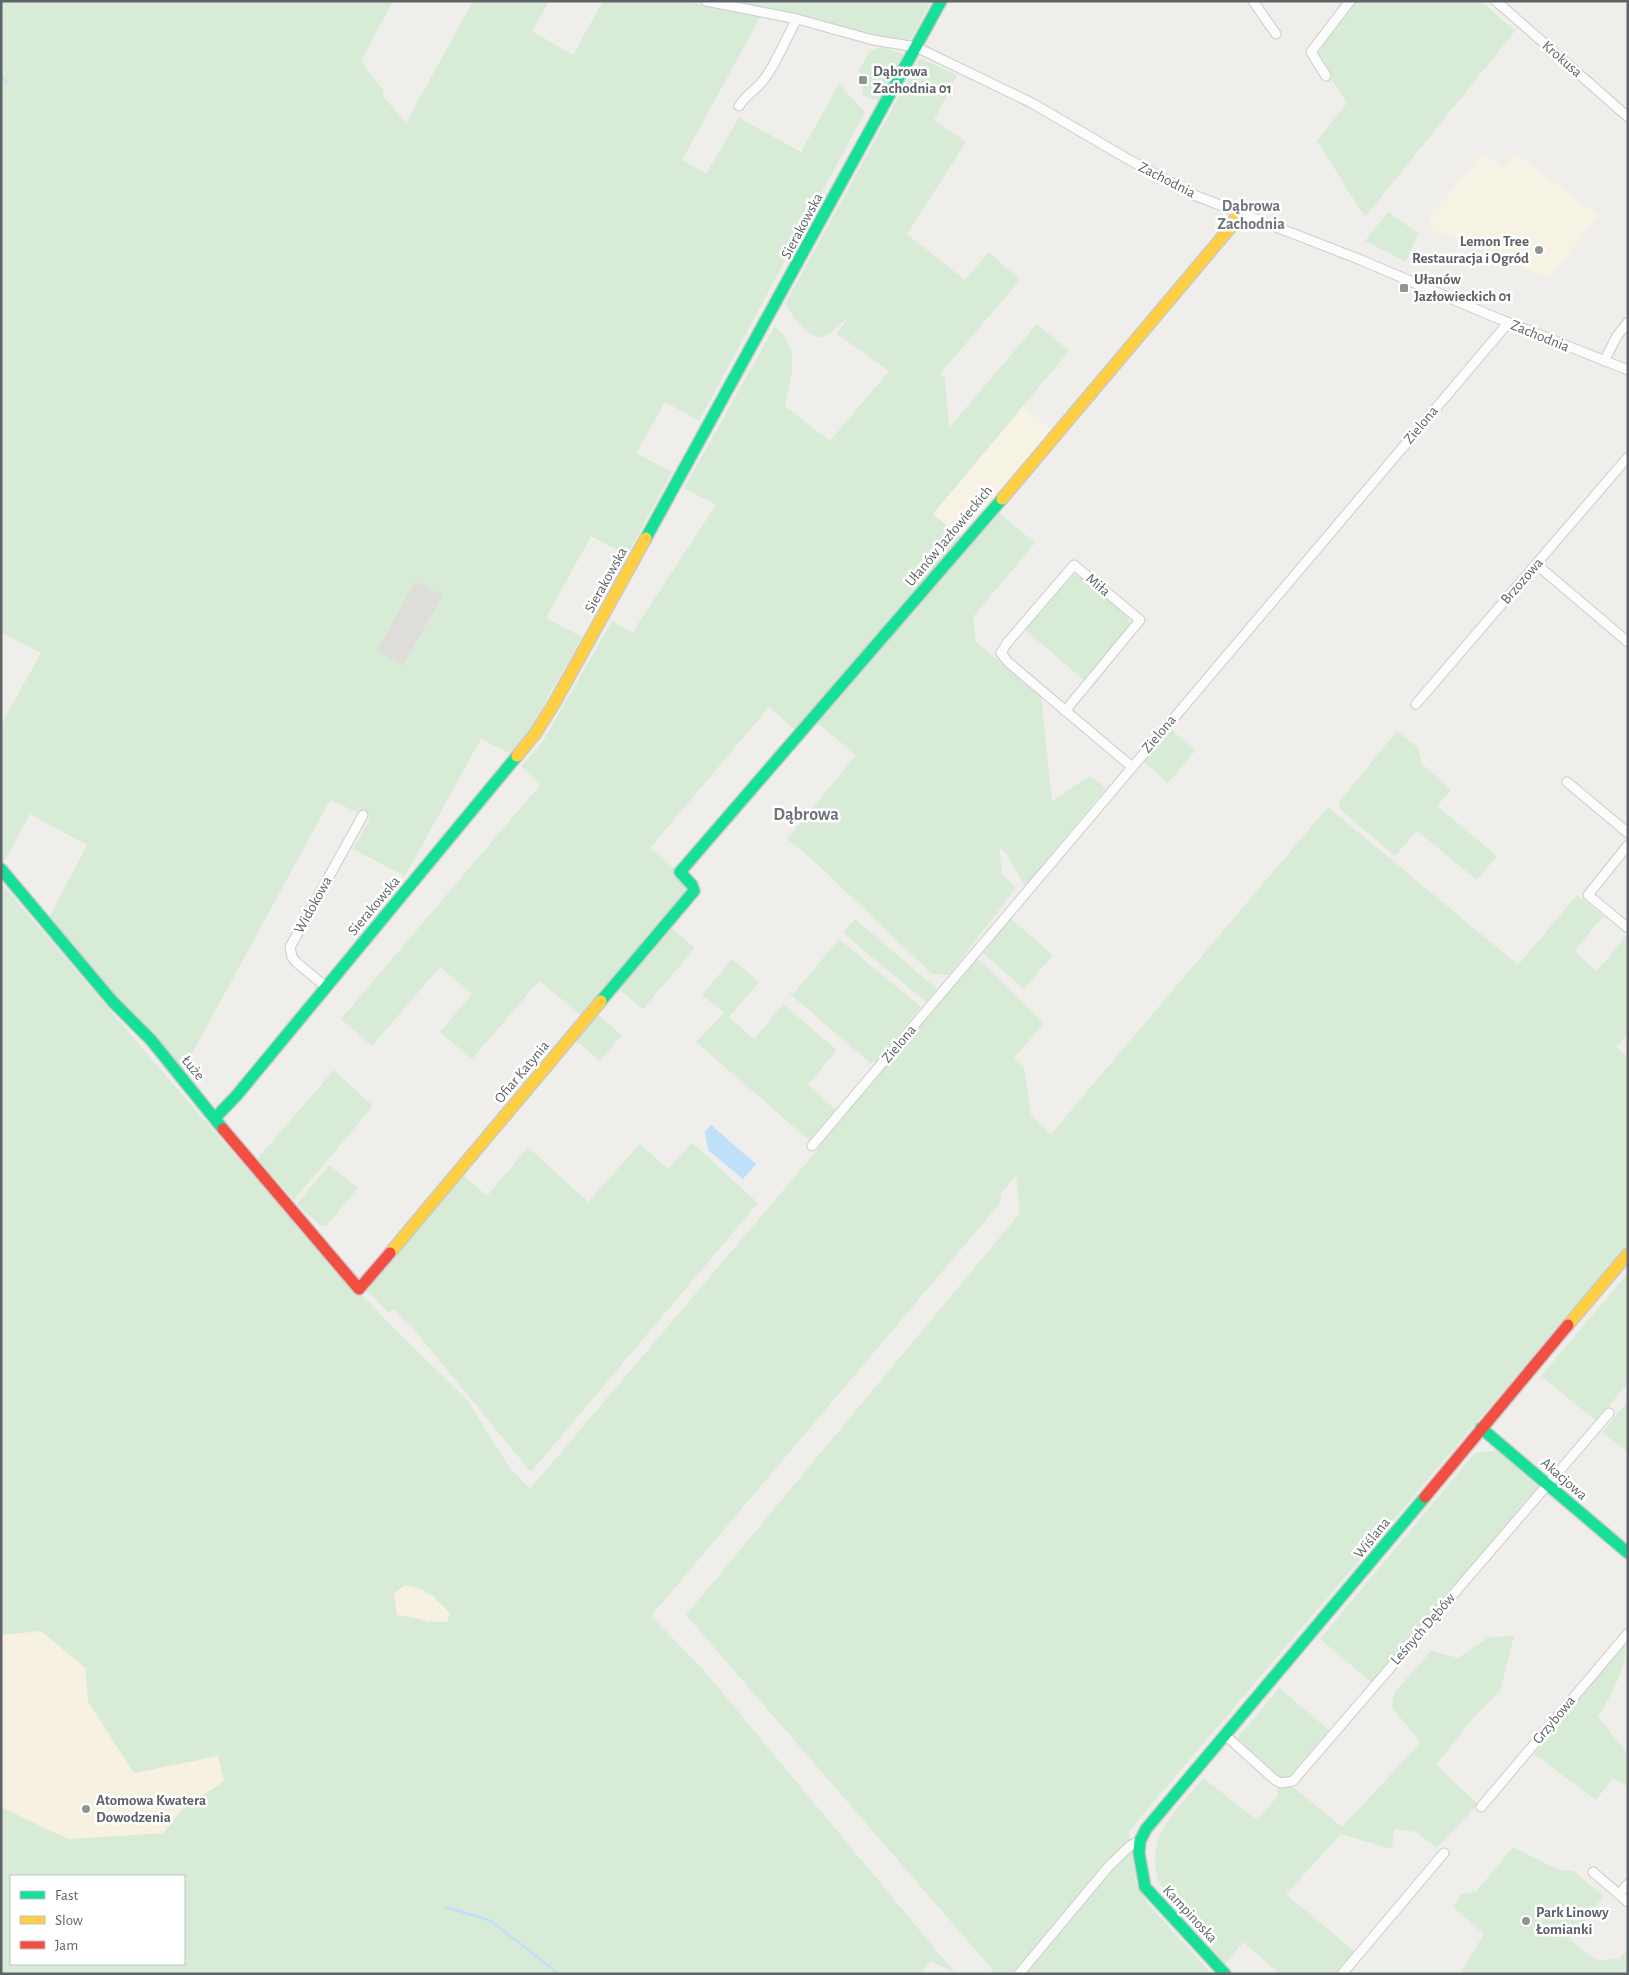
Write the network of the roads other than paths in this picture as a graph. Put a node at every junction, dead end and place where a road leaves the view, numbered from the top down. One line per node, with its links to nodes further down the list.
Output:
1 (706, 1): 6 (street, Zachodnia)
2 (941, 1): 8 (street, Sierakowska)
3 (1253, 1): 7 (street)
4 (1350, 1): 9 (street)
5 (1496, 1): 11 (street, Krokusa)
6 (797, 19): 8 (street, Zachodnia); 10 (street)
7 (1276, 34)
8 (916, 47): 12 (street, Zachodnia); 30 (street, Sierakowska)
9 (1326, 76)
10 (739, 106)
11 (1628, 117)
12 (1238, 213): 14 (street, Zachodnia); 28 (street, Ułanów Jazłowieckich)
13 (1628, 322): 15 (street)
14 (1508, 323): 15 (street, Zachodnia); 22 (street, Zielona)
15 (1604, 361): 16 (street, Zachodnia)
16 (1628, 370)
17 (1628, 457): 18 (street, Brzozowa)
18 (1536, 564): 19 (street); 20 (street, Brzozowa)
19 (1628, 642)
20 (1416, 704)
21 (1065, 711): 21 (street, Miła); 22 (street, Miła)
22 (1132, 766): 32 (street, Zielona)
23 (1567, 782): 25 (street)
24 (363, 815): 30 (street, Widokowa)
25 (1628, 833)
26 (1628, 845): 29 (street)
27 (1, 869): 31 (street, Łuże)
28 (680, 876): 34 (street, Ofiar Katynia)
29 (1628, 928)
30 (326, 987): 31 (street, Sierakowska)
31 (216, 1117): 34 (street, Łuże)
32 (812, 1146)
33 (1628, 1254): 36 (street, Wiślana)
34 (359, 1289)
35 (1609, 1413): 37 (street, Leśnych Dębów)
36 (1481, 1428): 37 (street, Akacjowa); 40 (street, Wiślana)
37 (1547, 1484): 38 (street, Akacjowa); 40 (street, Leśnych Dębów)
38 (1628, 1553)
39 (1628, 1633): 41 (street, Grzybowa)
40 (1225, 1736): 42 (street, Wiślana)
41 (1481, 1807)
42 (1140, 1841): 48 (street); 49 (street, Kampinoska)
43 (1444, 1853): 50 (street)
44 (1593, 1872): 46 (street)
45 (1628, 1884): 46 (street)
46 (1619, 1894): 47 (street)
47 (1628, 1902)
48 (1020, 1974)
49 (1225, 1974)
50 (1342, 1974)

